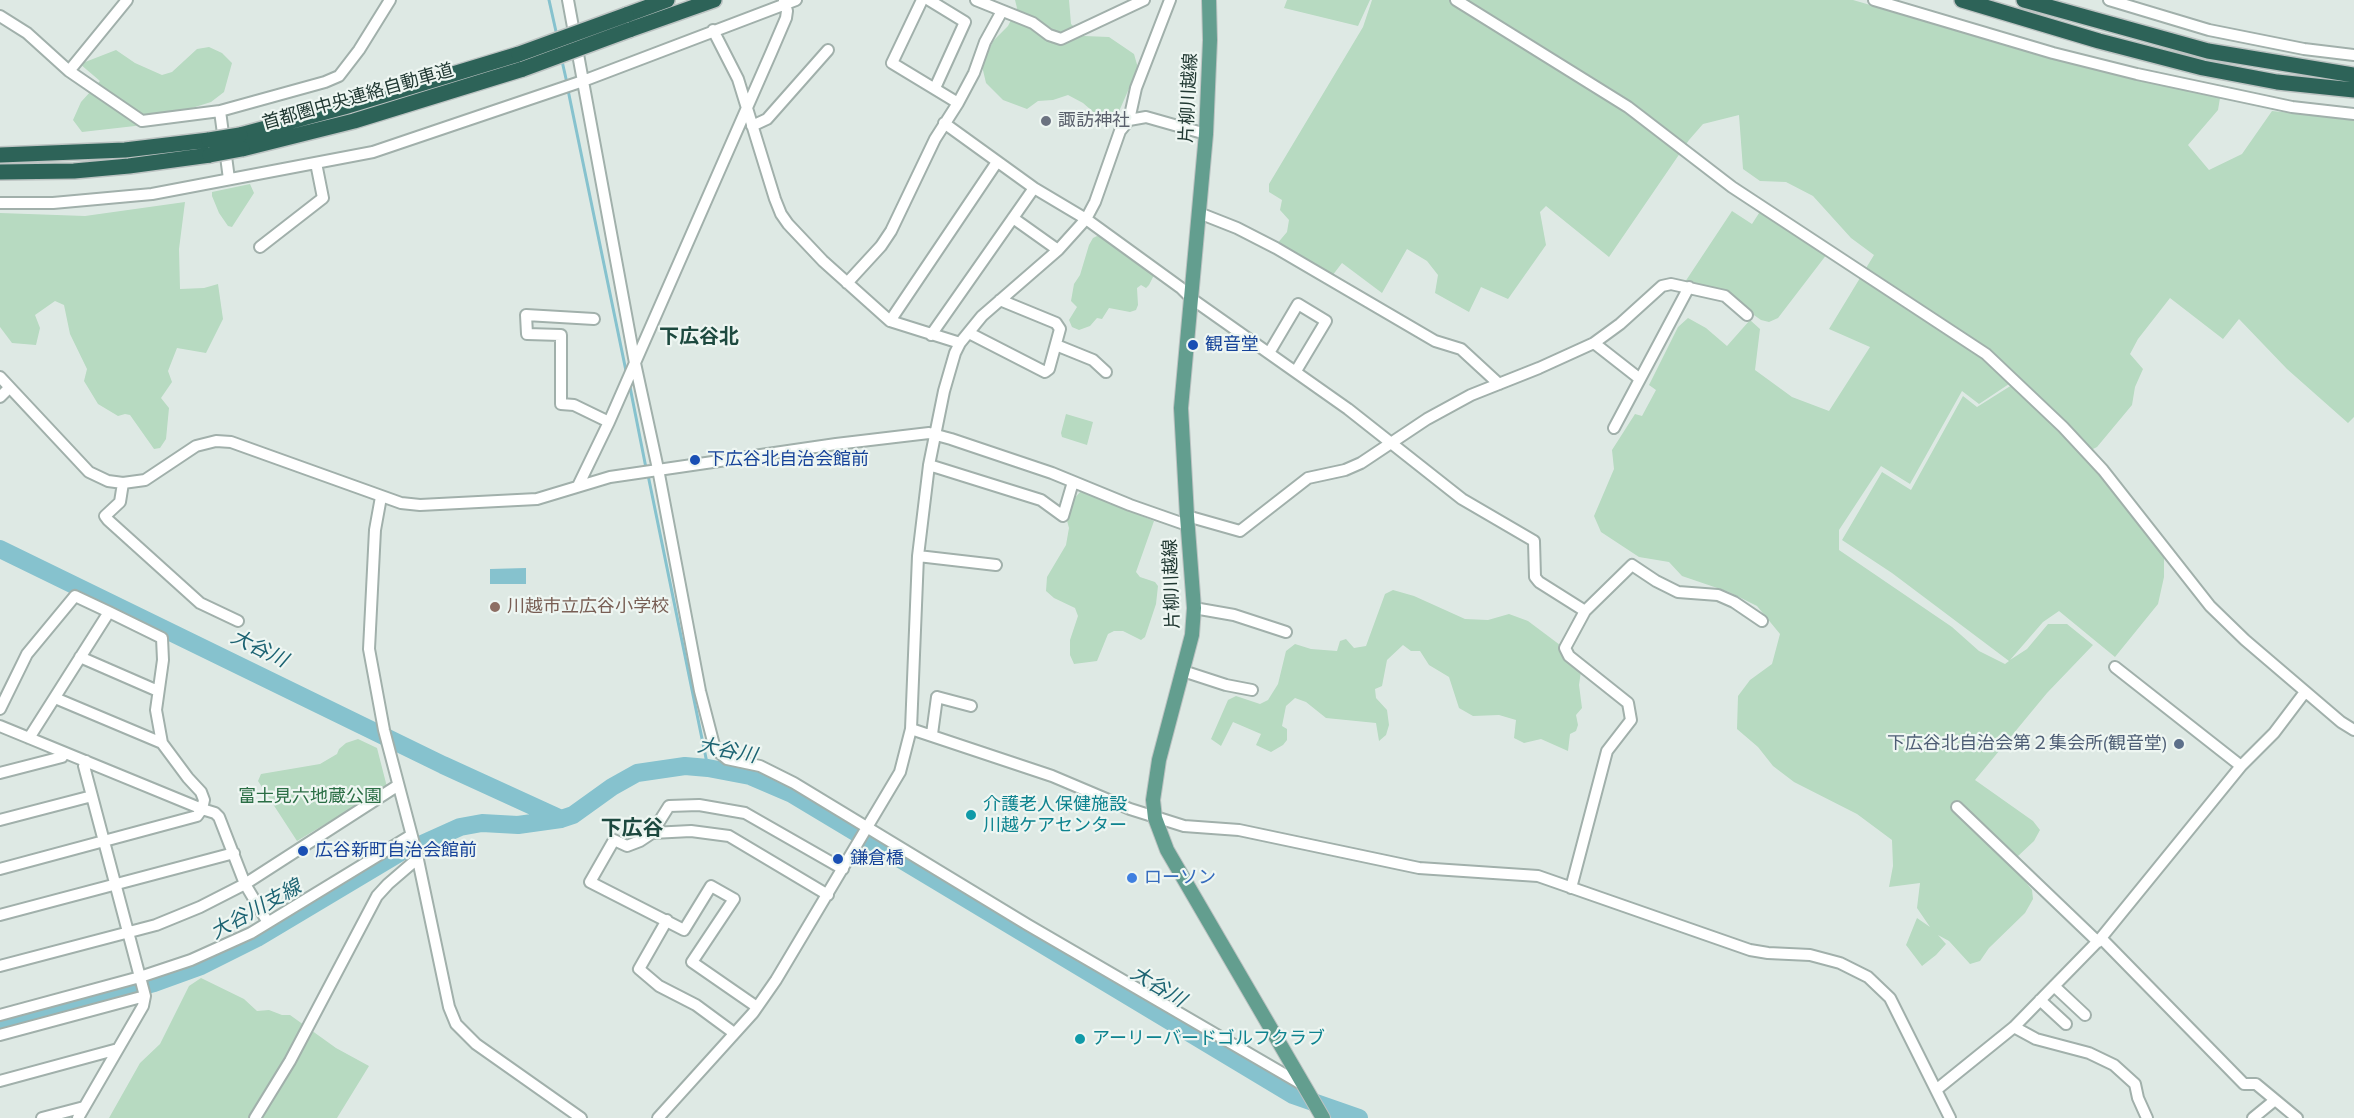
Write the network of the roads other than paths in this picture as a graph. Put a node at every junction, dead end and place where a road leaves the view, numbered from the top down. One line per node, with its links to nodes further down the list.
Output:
1 (127, 0): 24 (street)
2 (390, 0): 31 (street)
3 (568, 0): 26 (street)
4 (667, 0): 20 (highway, 首都圏中央連絡自動車道)
5 (714, 0): 20 (highway, 首都圏中央連絡自動車道)
6 (922, 0): 27 (street)
7 (929, 0): 27 (street)
8 (976, 0): 18 (street)
9 (1144, 0): 18 (street)
10 (1170, 0): 33 (street)
11 (1209, 0): 36 (main road, 片柳川越線)
12 (1456, 0): 96 (street)
13 (1874, 0): 32 (street)
14 (1962, 0): 28 (highway)
15 (2024, 0): 25 (highway)
16 (2109, 0): 23 (street)
17 (788, 1): 21 (street); 30 (street)
18 (1002, 11): 29 (street)
19 (0, 16): 24 (street)
20 (628, 22): 37 (highway, 首都圏中央連絡自動車道, bridge); 37 (highway, 首都圏中央連絡自動車道, bridge)
21 (713, 30): 26 (street); 30 (street)
22 (828, 50): 35 (street)
23 (2354, 55)
24 (69, 71): 31 (street)
25 (2354, 75)
26 (583, 81): 41 (street); 64 (street)
27 (935, 88): 29 (street)
28 (2354, 90)
29 (958, 103): 34 (street)
30 (746, 107): 35 (street); 64 (street)
31 (220, 111): 43 (street)
32 (2354, 114)
33 (1130, 120): 36 (street); 48 (street)
34 (944, 123): 40 (street); 51 (street)
35 (752, 126): 51 (street)
36 (1206, 134): 46 (main road, 片柳川越線)
37 (241, 142): 38 (highway, 首都圏中央連絡自動車道, bridge)
38 (210, 147): 39 (highway, 首都圏中央連絡自動車道); 42 (highway, 首都圏中央連絡自動車道)
39 (0, 155)
40 (997, 162): 44 (street); 57 (street)
41 (316, 163): 43 (street); 49 (street)
42 (0, 172)
43 (229, 179): 45 (street)
44 (1034, 188): 47 (street); 48 (street)
45 (0, 203)
46 (1199, 213): 53 (main road, 片柳川越線); 69 (street)
47 (1013, 218): 50 (street); 59 (street)
48 (1086, 219): 50 (street); 53 (street)
49 (260, 248)
50 (1059, 250): 54 (street)
51 (847, 283): 57 (street)
52 (1689, 287): 55 (street); 60 (street); 68 (street)
53 (1192, 299): 63 (street); 82 (main road, 片柳川越線)
54 (1000, 300): 58 (street); 62 (street)
55 (1748, 315)
56 (594, 319): 72 (street)
57 (890, 321): 59 (street)
58 (969, 333): 61 (street); 62 (street)
59 (931, 335): 61 (street)
60 (1594, 343): 68 (street); 69 (street)
61 (960, 344): 74 (street)
62 (1056, 345): 66 (street)
63 (1269, 353): 65 (street); 65 (street)
64 (635, 363): 72 (street); 77 (street)
65 (1296, 371): 75 (street)
66 (1106, 372)
67 (0, 377): 70 (street)
68 (1640, 379): 73 (street)
69 (1499, 384): 75 (street)
70 (9, 388): 71 (street); 79 (street)
71 (0, 397)
72 (609, 422): 80 (street)
73 (1614, 428)
74 (936, 434): 76 (street); 77 (street); 78 (street)
75 (1391, 444): 82 (street); 86 (street)
76 (929, 465): 78 (street); 83 (street)
77 (658, 469): 80 (street); 116 (street)
78 (1073, 482): 82 (street)
79 (123, 483): 81 (street); 88 (street)
80 (578, 486): 81 (street)
81 (381, 497): 110 (street)
82 (1187, 520): 85 (main road, 片柳川越線)
83 (918, 556): 84 (street); 101 (street)
84 (996, 565)
85 (1194, 608): 90 (street); 93 (main road, 片柳川越線)
86 (1585, 611): 89 (street); 126 (street)
87 (109, 612): 91 (street); 95 (street); 99 (street)
88 (238, 621)
89 (1762, 621)
90 (1286, 632)
91 (80, 657): 95 (street); 97 (street)
92 (2115, 667): 108 (street)
93 (1183, 671): 94 (street); 114 (main road, 片柳川越線)
94 (1252, 690)
95 (158, 691): 105 (street)
96 (2305, 692): 102 (street); 108 (street)
97 (55, 698): 104 (street); 105 (street)
98 (971, 706): 103 (street)
99 (0, 709)
100 (0, 726): 104 (street)
101 (911, 729): 103 (street); 116 (street)
102 (2354, 730)
103 (932, 734): 114 (street)
104 (29, 738): 106 (street)
105 (162, 743): 113 (street)
106 (64, 753): 107 (street); 109 (street)
107 (86, 761): 111 (street); 113 (street)
108 (2241, 765): 132 (street)
109 (0, 773)
110 (398, 786): 118 (street); 125 (street)
111 (92, 796): 115 (street); 119 (street)
112 (1957, 807): 132 (street)
113 (202, 810): 119 (street); 120 (street)
114 (1155, 818): 126 (street); 146 (main road, 片柳川越線)
115 (0, 820)
116 (868, 827): 123 (street); 146 (street)
117 (652, 833): 123 (street); 127 (street); 129 (street)
118 (411, 839): 121 (street); 130 (street)
119 (104, 841): 122 (street); 124 (street)
120 (234, 853): 124 (street); 125 (street)
121 (417, 857): 152 (street); 153 (street)
122 (0, 868)
123 (843, 869): 127 (street)
124 (116, 884): 128 (street); 131 (street)
125 (244, 884): 130 (street); 131 (street)
126 (1571, 888): 147 (street)
127 (828, 895): 137 (street)
128 (0, 915)
129 (666, 920): 137 (street); 142 (street)
130 (267, 921): 135 (street)
131 (128, 932): 133 (street); 135 (street)
132 (2099, 940): 134 (street); 148 (street)
133 (0, 966)
134 (2054, 986): 136 (street); 139 (street)
135 (142, 987): 138 (street); 143 (street); 144 (street)
136 (2040, 1000): 140 (street); 141 (street)
137 (757, 1007): 142 (street)
138 (0, 1015)
139 (2085, 1015)
140 (2066, 1024)
141 (2014, 1027): 147 (street); 157 (street)
142 (734, 1033): 154 (street)
143 (0, 1035)
144 (118, 1049): 145 (street); 149 (street)
145 (0, 1081)
146 (1305, 1088): 155 (main road, 片柳川越線)
147 (1936, 1090): 156 (street)
148 (2275, 1100): 158 (street); 159 (street)
149 (84, 1107): 150 (street); 151 (street)
150 (42, 1118)
151 (78, 1118)
152 (255, 1118)
153 (581, 1118)
154 (658, 1118)
155 (1323, 1118)
156 (1950, 1118)
157 (2147, 1118)
158 (2253, 1118)
159 (2297, 1118)

